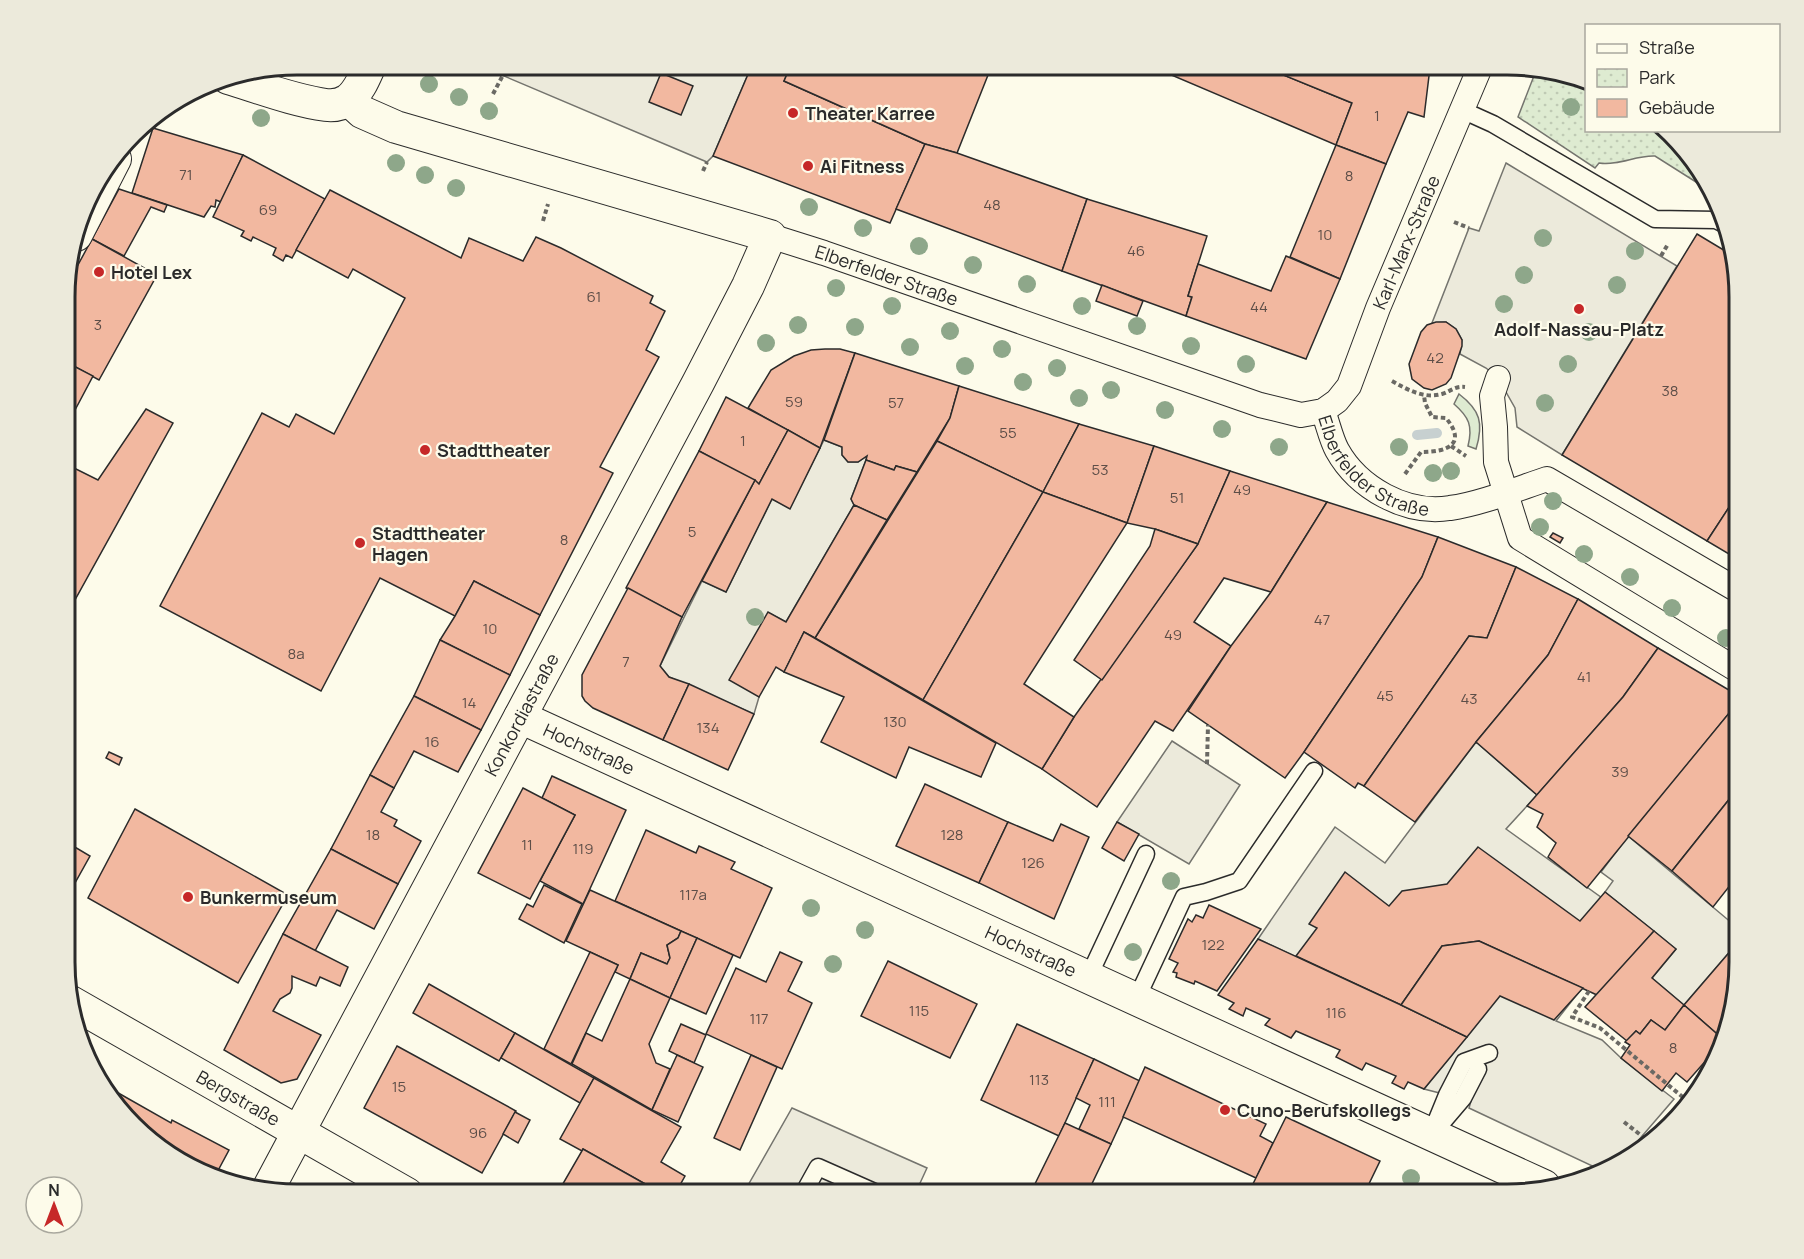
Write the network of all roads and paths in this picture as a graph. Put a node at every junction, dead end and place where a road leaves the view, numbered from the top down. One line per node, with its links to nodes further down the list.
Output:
1 (365, 75): 6 (street)
2 (503, 75): 5 (path)
3 (1477, 75): 7 (street, Karl-Marx-Straße)
4 (243, 82): 6 (street)
5 (493, 94)
6 (349, 100): 13 (street, Elberfelder Straße)
7 (1462, 110): 10 (lane); 17 (street, Karl-Marx-Straße)
8 (707, 162): 9 (path)
9 (703, 171)
10 (1715, 220)
11 (1454, 222): 12 (path)
12 (1469, 228)
13 (771, 236): 17 (street, Elberfelder Straße); 24 (street, Konkordiastraße)
14 (1392, 381): 16 (path)
15 (1495, 387): 16 (path); 20 (street)
16 (1424, 395): 18 (path)
17 (1323, 411): 21 (street, Elberfelder Straße)
18 (1451, 446): 19 (path); 21 (path)
19 (1463, 454)
20 (1505, 493): 21 (street, Elberfelder Straße); 22 (street, Elberfelder Straße); 23 (street)
21 (1392, 499)
22 (1729, 585)
23 (1729, 665)
24 (520, 717): 29 (street, Hochstraße); 37 (street, Konkordiastraße)
25 (1208, 725): 26 (path)
26 (1207, 764)
27 (1314, 771): 31 (lane)
28 (1146, 854): 29 (lane)
29 (1088, 978): 31 (street, Hochstraße)
30 (1589, 992): 35 (path)
31 (1136, 1000): 38 (street, Hochstraße)
32 (80, 1007): 37 (street, Bergstraße)
33 (1488, 1053): 38 (lane)
34 (1478, 1070): 38 (lane)
35 (1683, 1097)
36 (1624, 1122): 39 (path)
37 (300, 1132): 41 (street, Konkordiastraße); 42 (street, Bergstraße)
38 (1431, 1134): 40 (street, Hochstraße)
39 (1643, 1137)
40 (1535, 1182)
41 (272, 1183)
42 (390, 1184)
43 (809, 1184): 44 (lane)
44 (856, 1184)

